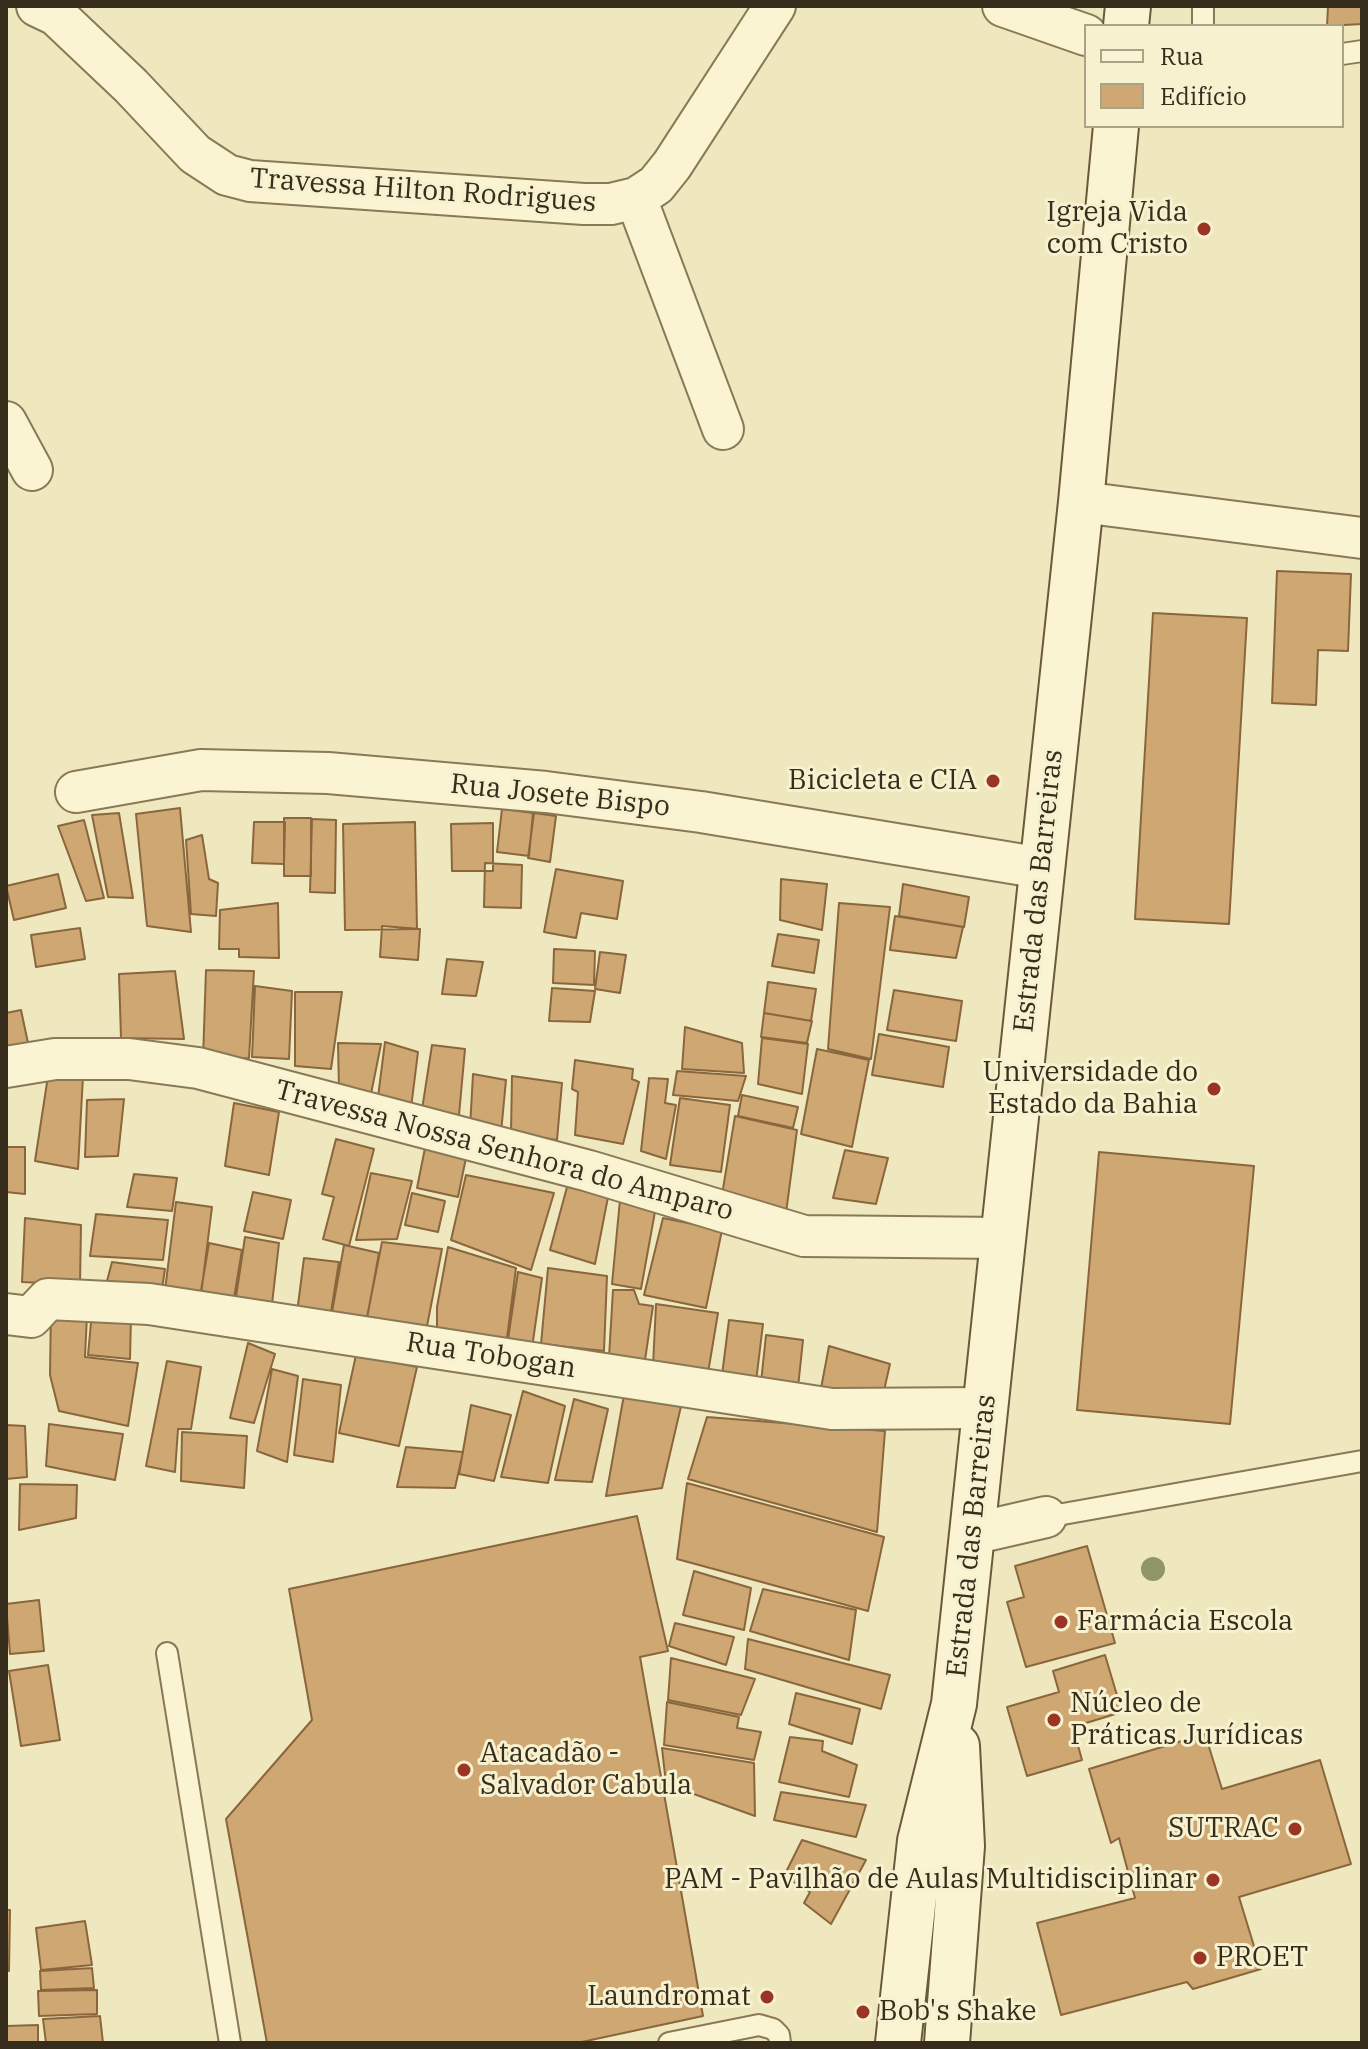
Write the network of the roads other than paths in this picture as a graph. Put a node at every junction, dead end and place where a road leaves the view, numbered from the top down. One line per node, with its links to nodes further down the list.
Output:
1 (37, 6): 6 (street, Travessa Hilton Rodrigues)
2 (775, 6): 6 (street, Travessa Hilton Rodrigues)
3 (1003, 6): 4 (street)
4 (1084, 34)
5 (1116, 128): 10 (main road, Estrada das Barreiras)
6 (636, 198): 8 (street)
7 (6, 422): 9 (street)
8 (723, 429)
9 (32, 470)
10 (1081, 502): 11 (street); 13 (main road, Estrada das Barreiras)
11 (1362, 538)
12 (76, 792): 13 (street, Rua Josete Bispo)
13 (1042, 868): 15 (main road, Estrada das Barreiras)
14 (6, 1067): 15 (street, Travessa Nossa Senhora do Amparo)
15 (1003, 1238): 17 (main road, Estrada das Barreiras)
16 (6, 1314): 17 (street, Rua Tobogan)
17 (985, 1408): 20 (main road, Estrada das Barreiras)
18 (1362, 1461): 19 (lane)
19 (1046, 1517): 20 (street)
20 (972, 1534): 22 (main road, Estrada das Barreiras)
21 (167, 1653): 23 (lane)
22 (954, 1704): 26 (main road, Estrada das Barreiras); 27 (main road, Estrada das Barreiras)
23 (230, 2043)
24 (669, 2043): 25 (lane)
25 (780, 2043)
26 (898, 2043)
27 (947, 2043)

